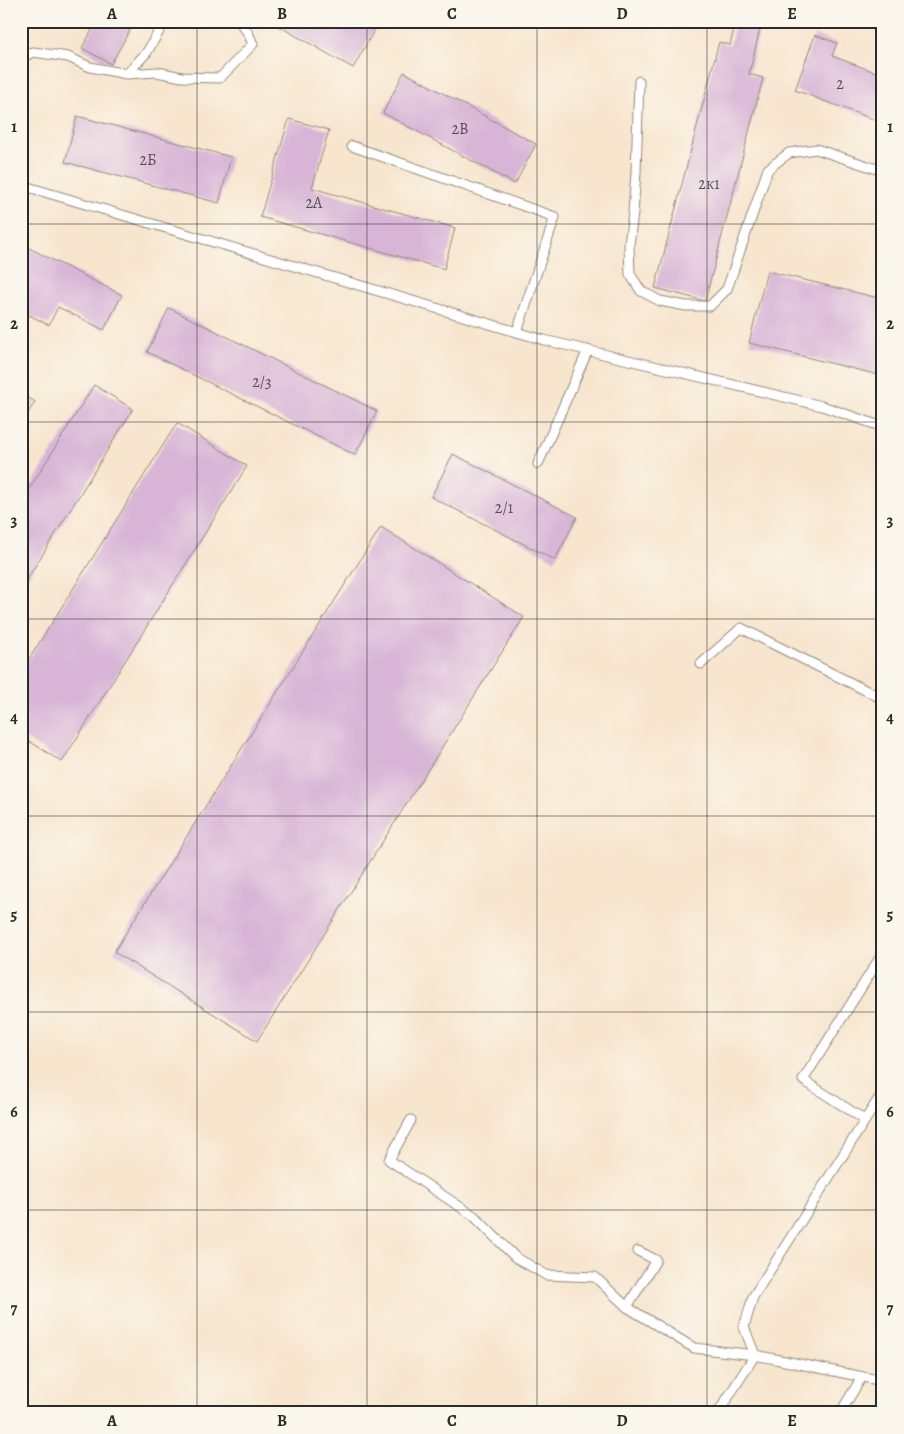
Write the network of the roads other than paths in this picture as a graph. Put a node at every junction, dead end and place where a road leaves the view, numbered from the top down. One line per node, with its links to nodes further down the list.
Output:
1 (165, 21): 4 (lane)
2 (239, 21): 4 (lane)
3 (21, 58): 4 (lane)
4 (127, 74)
5 (639, 81): 7 (lane)
6 (352, 146): 9 (lane)
7 (883, 170)
8 (21, 185): 9 (lane)
9 (517, 332): 10 (lane)
10 (588, 350): 11 (lane); 12 (lane)
11 (883, 427)
12 (538, 464)
13 (701, 664): 14 (lane)
14 (883, 699)
15 (883, 953): 18 (lane)
16 (883, 1092): 18 (lane)
17 (411, 1120): 20 (lane)
18 (865, 1120): 21 (lane)
19 (638, 1251): 20 (lane)
20 (627, 1307): 21 (lane)
21 (755, 1355): 22 (lane); 24 (lane)
22 (862, 1377): 23 (lane); 25 (lane)
23 (883, 1381)
24 (718, 1413)
25 (840, 1413)

